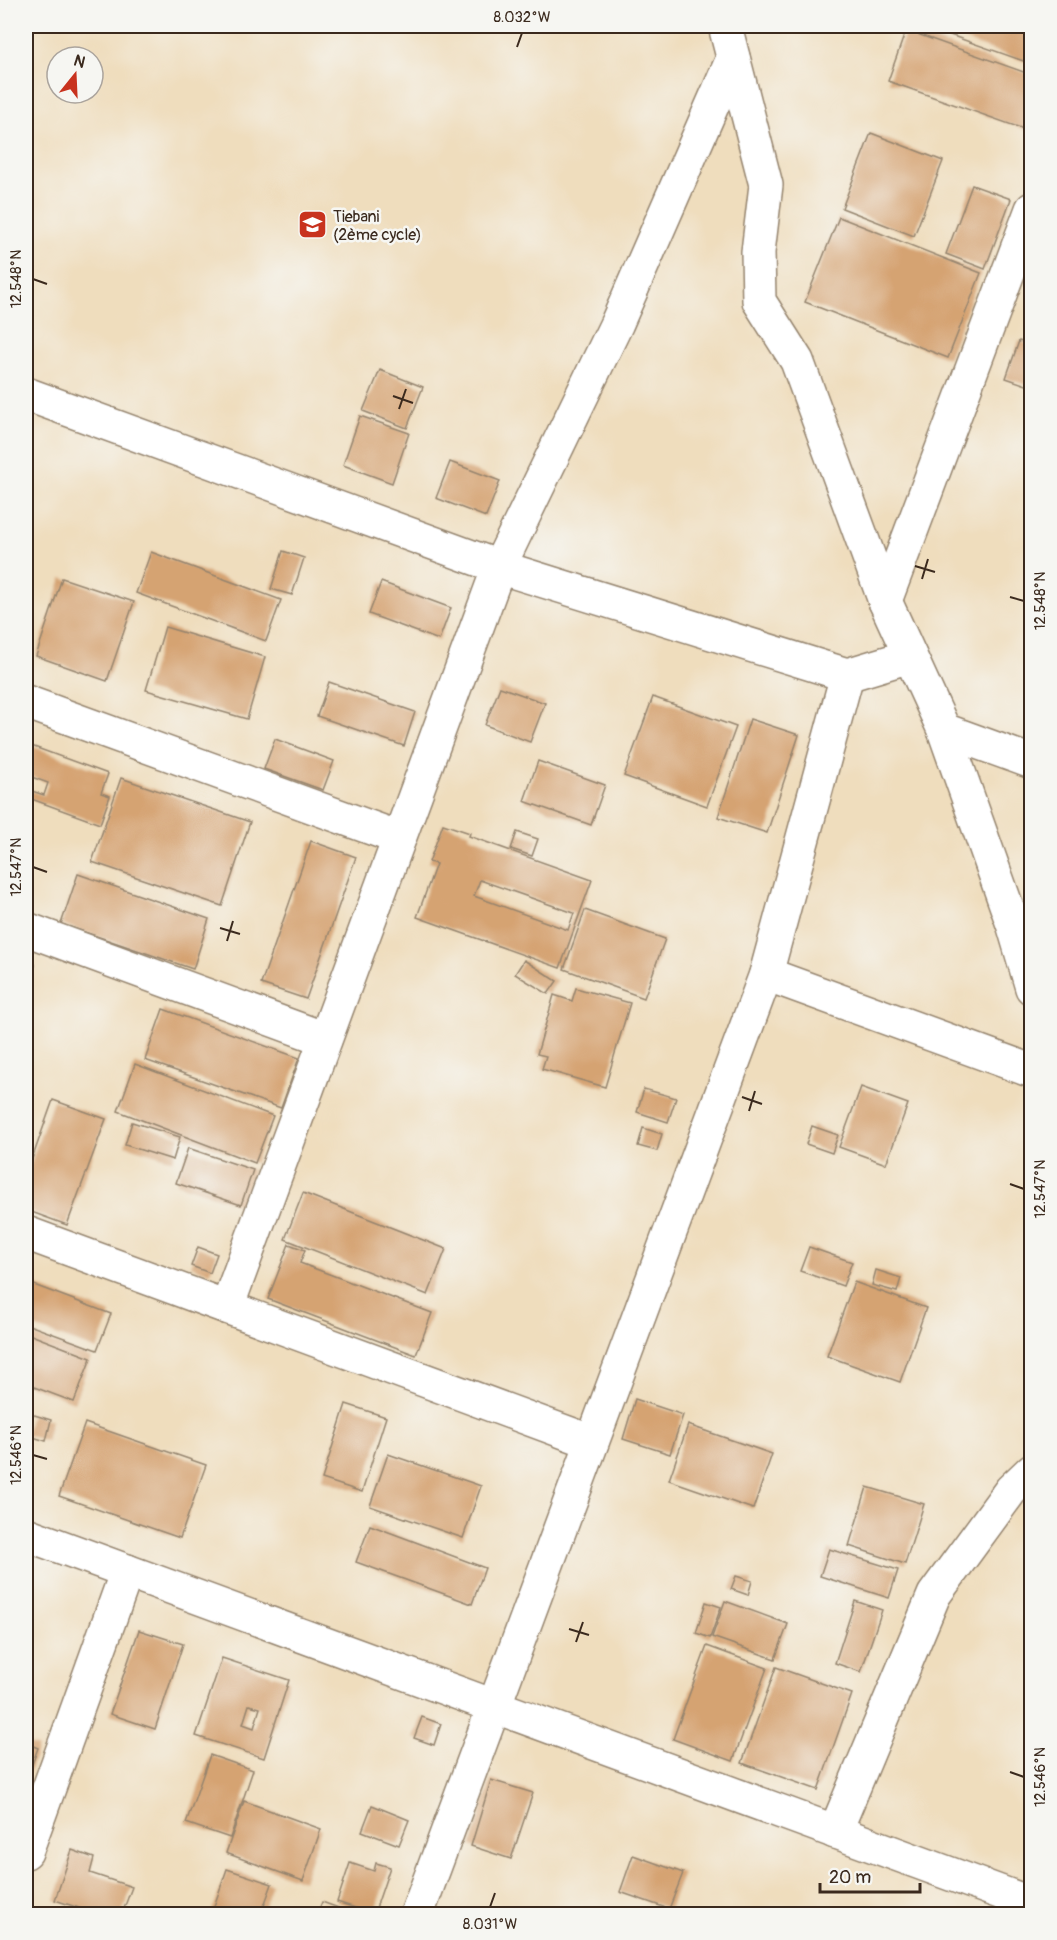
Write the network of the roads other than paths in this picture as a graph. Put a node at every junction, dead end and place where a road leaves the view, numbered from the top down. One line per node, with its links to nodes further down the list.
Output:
1 (725, 26): 2 (street)
2 (733, 58): 5 (street); 6 (street)
3 (1032, 209): 6 (street)
4 (26, 394): 5 (street)
5 (499, 567): 8 (street); 12 (street)
6 (885, 601): 7 (street)
7 (910, 656): 8 (street); 10 (street)
8 (848, 675): 14 (street)
9 (26, 702): 12 (street)
10 (944, 730): 11 (street); 15 (street)
11 (1032, 762)
12 (399, 838): 16 (street)
13 (26, 929): 16 (street)
14 (765, 974): 17 (street); 20 (street)
15 (1032, 988)
16 (325, 1039): 19 (street)
17 (1032, 1071)
18 (26, 1233): 19 (street)
19 (226, 1307): 20 (street)
20 (592, 1442): 24 (street)
21 (1032, 1470): 25 (street)
22 (26, 1534): 23 (street)
23 (127, 1572): 24 (street); 26 (street)
24 (494, 1706): 25 (street); 28 (street)
25 (836, 1832): 27 (street)
26 (29, 1834)
27 (1032, 1904)
28 (417, 1914)

